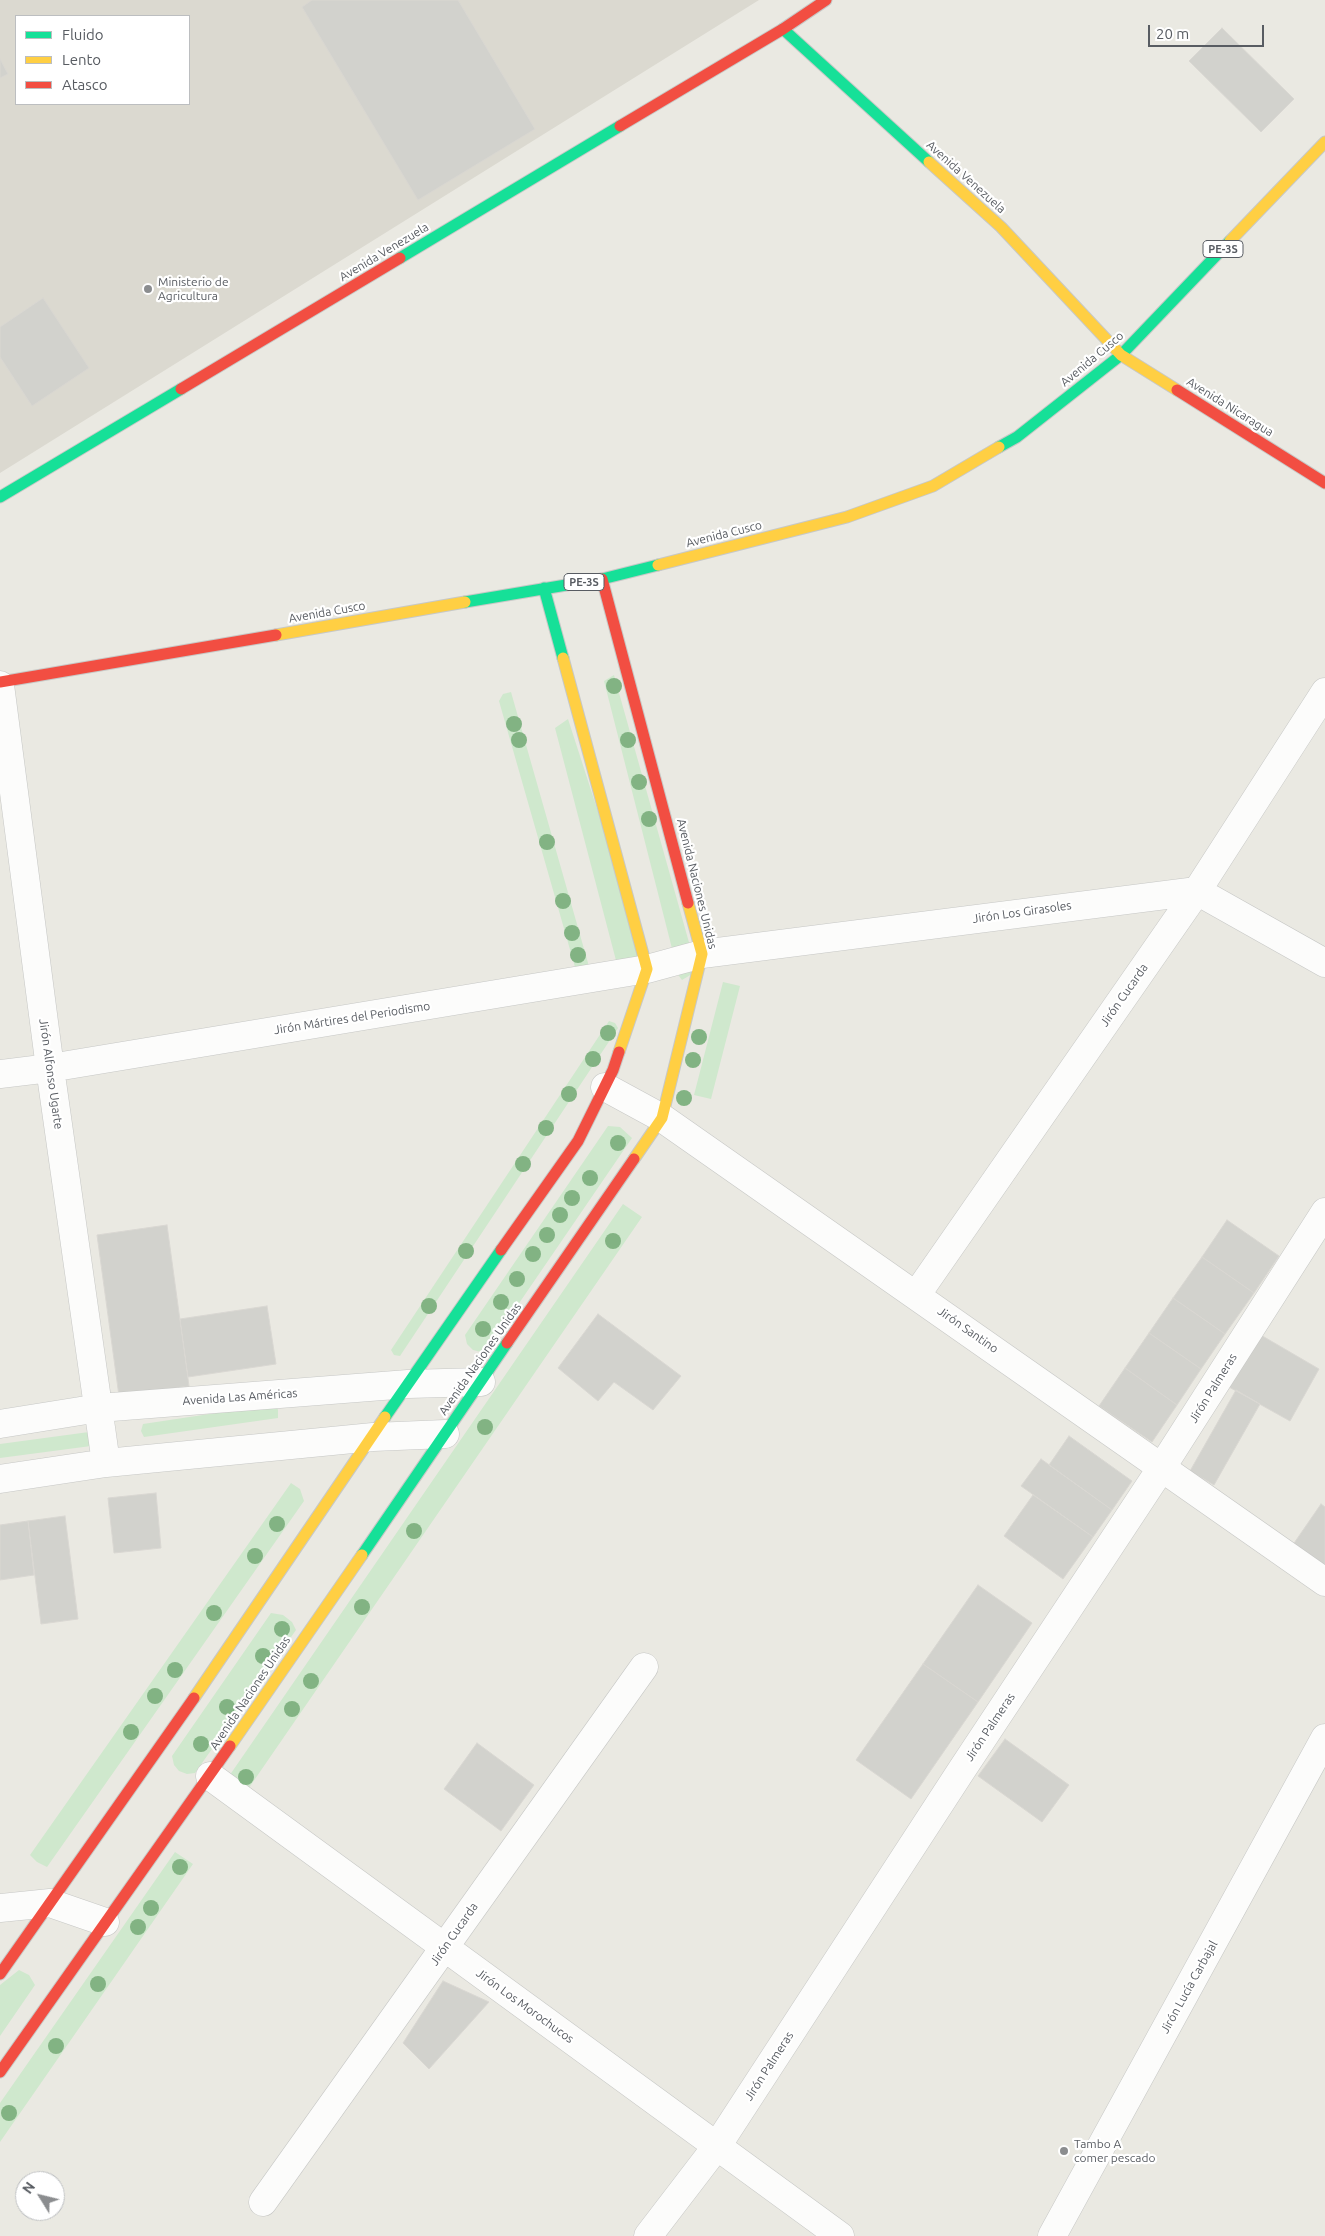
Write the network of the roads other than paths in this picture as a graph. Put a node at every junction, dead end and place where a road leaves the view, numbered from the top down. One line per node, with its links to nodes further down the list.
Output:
1 (826, 0): 2 (main road, Avenida Venezuela)
2 (783, 30): 4 (main road, Avenida Venezuela); 6 (main road, Avenida Venezuela)
3 (1325, 142): 4 (main road, Avenida Cusco / PE-3S)
4 (1121, 355): 5 (main road, Avenida Nicaragua); 7 (main road, Avenida Cusco / PE-3S)
5 (1325, 483)
6 (0, 497)
7 (602, 578): 8 (main road, Avenida Cusco / PE-3S); 12 (main road, Avenida Naciones Unidas)
8 (544, 588): 9 (main road, Avenida Cusco / PE-3S); 14 (main road)
9 (0, 684): 15 (street, Jirón Alfonso Ugarte)
10 (1325, 692): 11 (street, Jirón Cucarda)
11 (1197, 891): 12 (street, Jirón Los Girasoles); 13 (street); 20 (street, Jirón Cucarda)
12 (702, 954): 14 (street, Jirón Mártires del Periodismo); 18 (main road, Avenida Naciones Unidas)
13 (1325, 962)
14 (647, 969): 15 (street, Jirón Mártires del Periodismo); 17 (main road)
15 (50, 1068): 16 (street, Jirón Mártires del Periodismo); 23 (street, Jirón Alfonso Ugarte)
16 (0, 1074)
17 (605, 1087): 18 (street, Jirón Santino); 22 (main road)
18 (662, 1118): 20 (street, Jirón Santino); 21 (main road, Avenida Naciones Unidas)
19 (1325, 1212): 28 (street, Jirón Palmeras)
20 (917, 1294): 28 (street, Jirón Santino)
21 (481, 1382): 22 (street, Avenida Las Américas); 25 (main road, Avenida Naciones Unidas)
22 (408, 1384): 23 (street, Avenida Las Américas); 26 (main road)
23 (99, 1408): 24 (street, Avenida Las Américas); 27 (street, Jirón Alfonso Ugarte)
24 (0, 1424)
25 (445, 1434): 26 (street); 33 (main road, Avenida Naciones Unidas)
26 (373, 1437): 27 (street); 34 (main road)
27 (106, 1463): 29 (street)
28 (1162, 1467): 30 (street, Jirón Santino); 40 (street, Jirón Palmeras)
29 (0, 1479)
30 (1325, 1582)
31 (644, 1667): 37 (street, Jirón Cucarda)
32 (1325, 1738): 44 (street, Jirón Lucía Carbajal)
33 (210, 1776): 36 (main road, Avenida Naciones Unidas); 37 (street, Jirón Los Morochucos)
34 (50, 1903): 35 (street); 36 (street); 38 (main road)
35 (0, 1908)
36 (105, 1922): 39 (main road, Avenida Naciones Unidas)
37 (444, 1947): 40 (street, Jirón Los Morochucos); 41 (street, Jirón Cucarda)
38 (0, 1974)
39 (0, 2072)
40 (717, 2146): 42 (street, Jirón Palmeras); 43 (street, Jirón Los Morochucos)
41 (263, 2202)
42 (648, 2236)
43 (840, 2236)
44 (1052, 2236)

